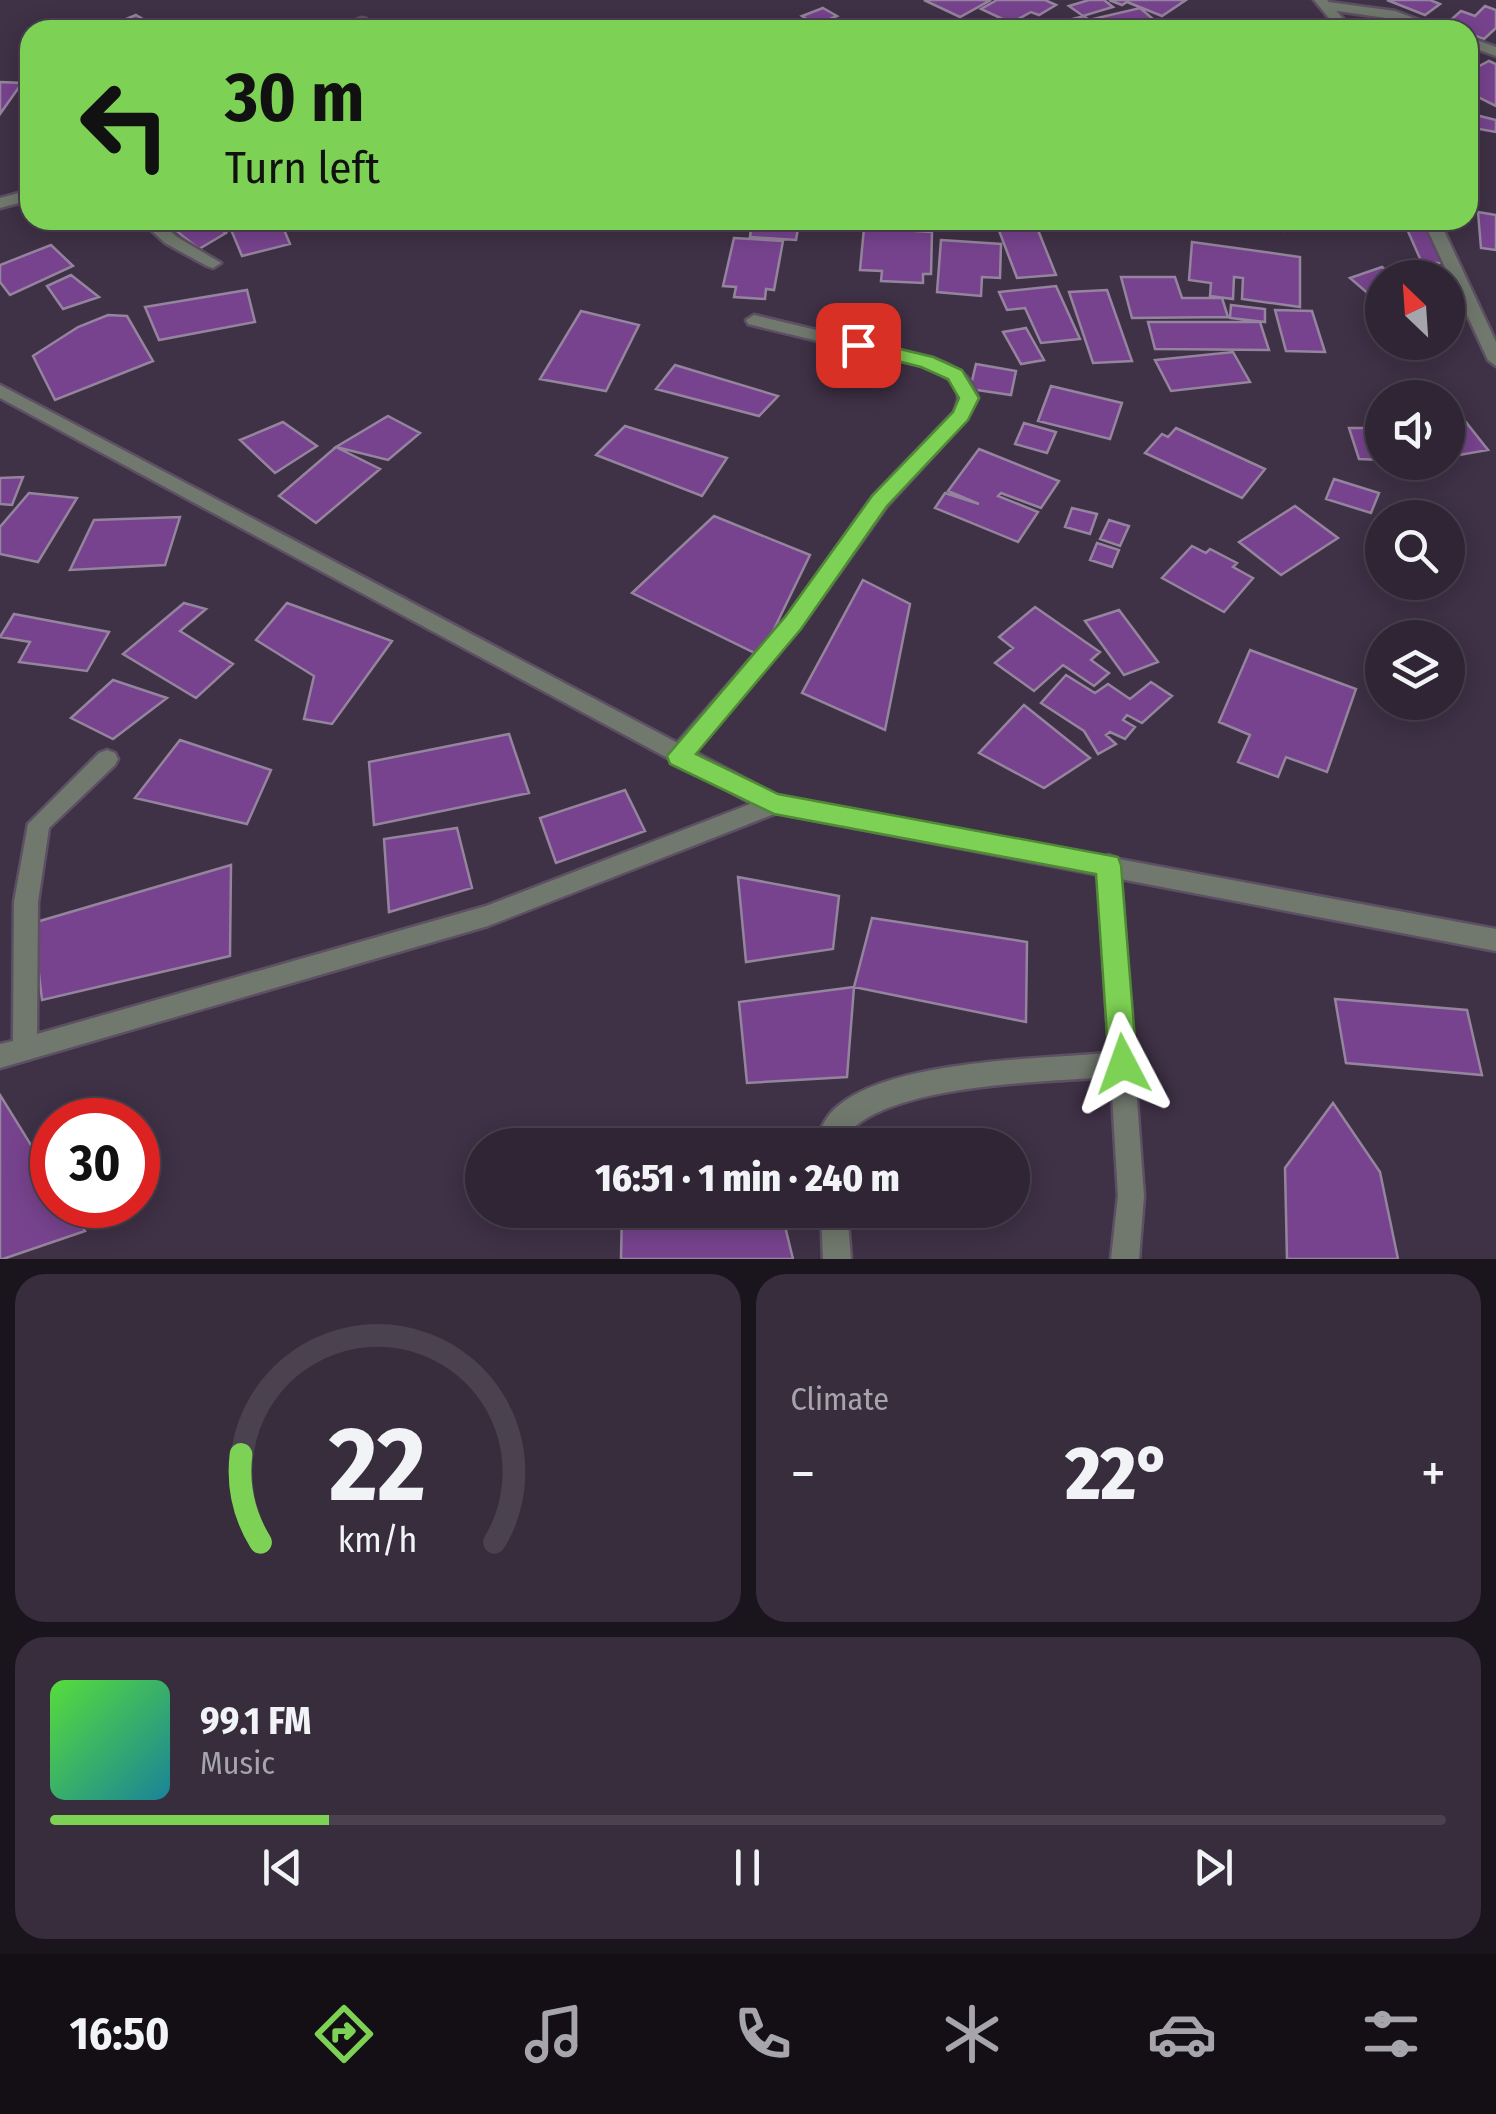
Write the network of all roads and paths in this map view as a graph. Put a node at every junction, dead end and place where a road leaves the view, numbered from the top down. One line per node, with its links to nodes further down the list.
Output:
1 (1324, 3): 2 (street)
2 (1410, 20)
3 (160, 230): 5 (street)
4 (1436, 230): 7 (street)
5 (213, 263)
6 (754, 320): 9 (street)
7 (1496, 360)
8 (0, 390): 9 (street)
9 (679, 756): 11 (street)
10 (107, 759): 14 (street)
11 (774, 804): 12 (street); 14 (street)
12 (1108, 865): 13 (street); 16 (street)
13 (1496, 940)
14 (24, 1047): 15 (street)
15 (0, 1056)
16 (1123, 1064): 17 (street); 20 (street)
17 (833, 1128)
18 (835, 1228): 19 (street)
19 (838, 1259)
20 (1124, 1259)

